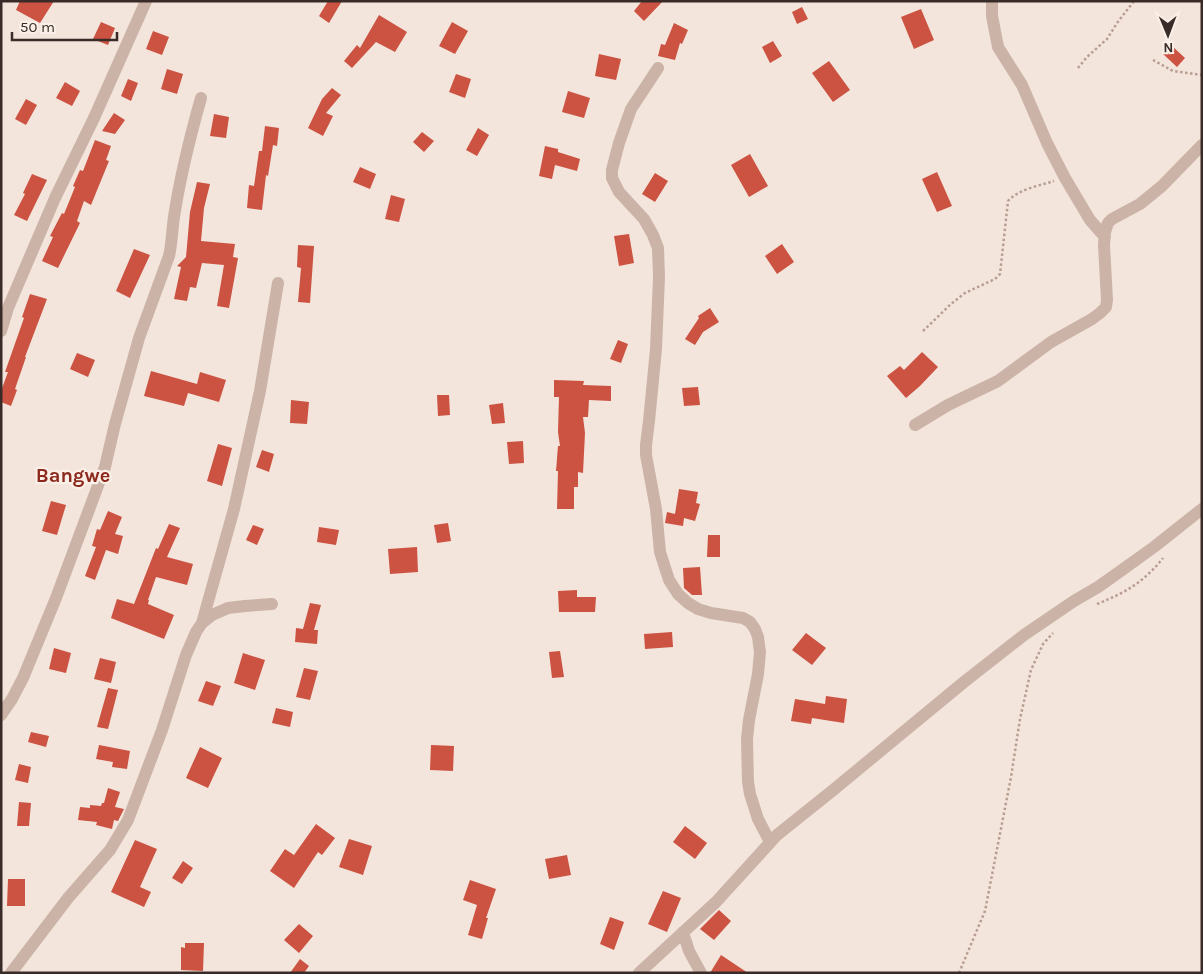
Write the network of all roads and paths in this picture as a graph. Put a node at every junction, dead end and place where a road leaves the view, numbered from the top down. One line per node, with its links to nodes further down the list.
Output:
1 (146, 1): 13 (street)
2 (992, 1): 10 (street)
3 (1134, 1): 6 (path)
4 (1153, 60): 7 (path)
5 (658, 68): 23 (street)
6 (1078, 68)
7 (1202, 74)
8 (201, 98): 22 (street)
9 (1202, 145): 11 (street)
10 (1065, 178): 11 (street); 14 (path)
11 (1105, 237): 15 (street)
12 (278, 283): 20 (street)
13 (1, 331)
14 (923, 331)
15 (915, 425)
16 (1202, 509): 23 (street)
17 (1165, 555): 19 (path)
18 (272, 604): 20 (street)
19 (1092, 606)
20 (202, 623): 25 (street)
21 (1058, 628): 28 (path)
22 (1, 714)
23 (770, 842): 24 (street)
24 (683, 932): 26 (street); 27 (street)
25 (11, 973)
26 (639, 973)
27 (701, 973)
28 (959, 973)

